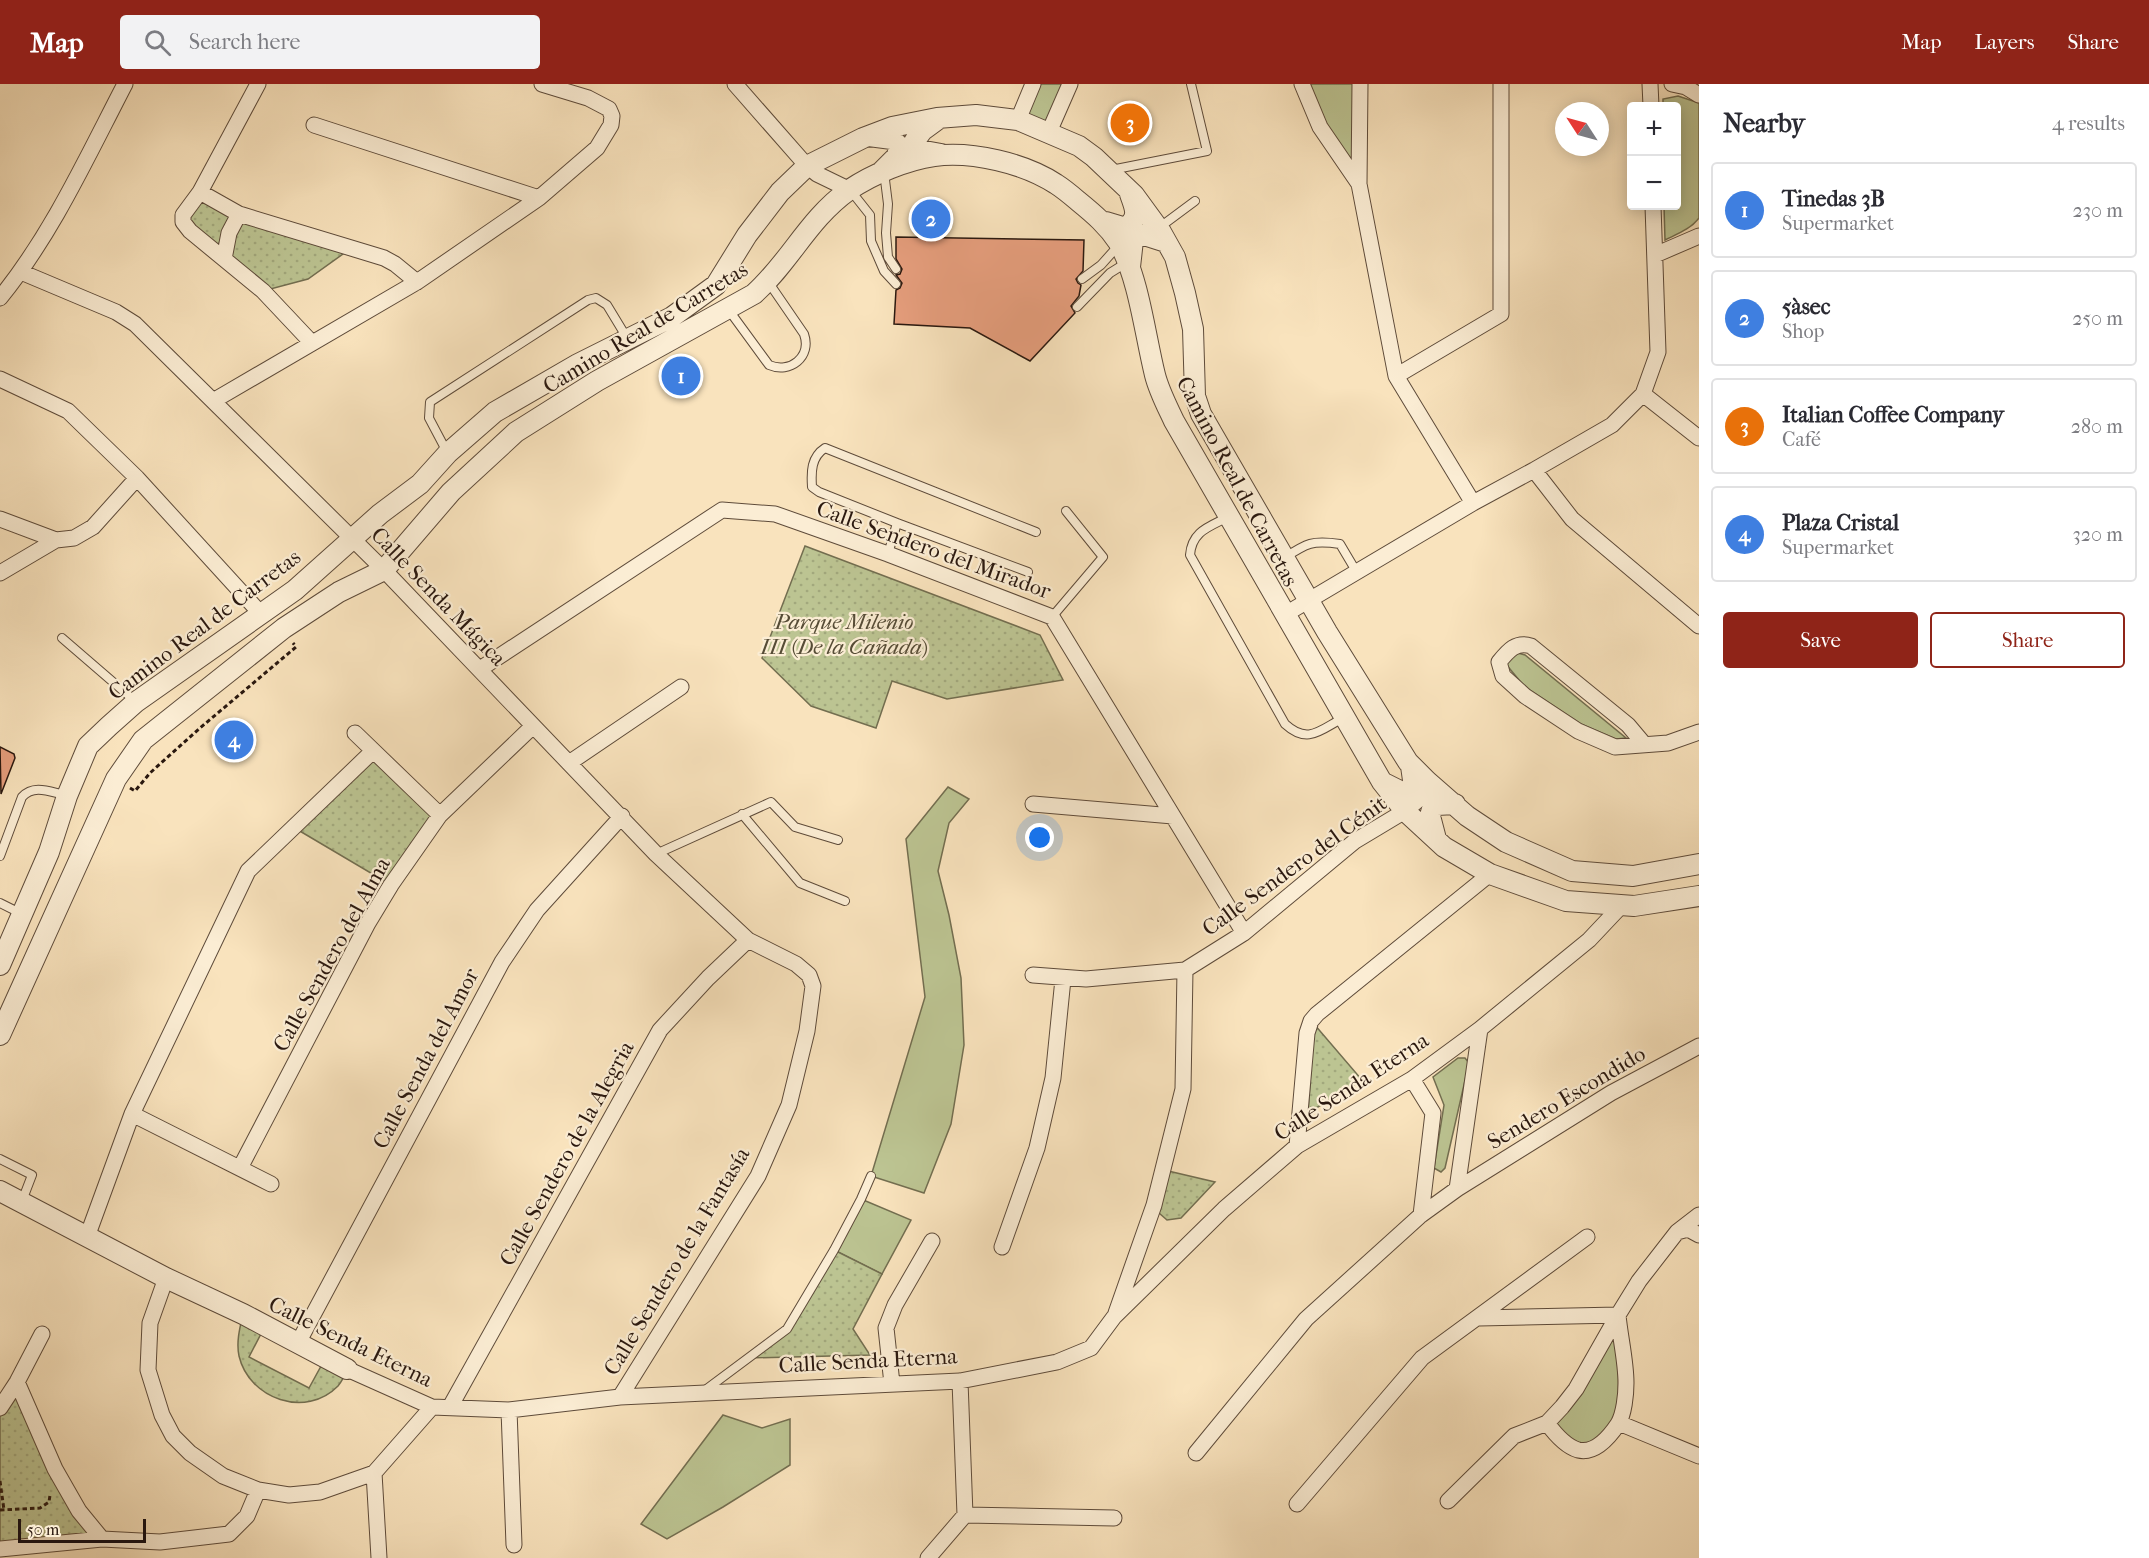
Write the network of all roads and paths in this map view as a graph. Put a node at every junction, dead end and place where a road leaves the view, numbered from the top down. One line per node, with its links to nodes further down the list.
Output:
1 (125, 84): 39 (street)
2 (258, 84): 27 (street)
3 (542, 84): 28 (street)
4 (735, 84): 21 (street)
5 (1033, 84): 16 (street)
6 (1070, 84): 18 (street)
7 (1191, 84): 22 (lane)
8 (1302, 84): 24 (street)
9 (1360, 84): 24 (street)
10 (1501, 84): 49 (street)
11 (1650, 84): 14 (street)
12 (1672, 84): 13 (street)
13 (1699, 95)
14 (1651, 102)
15 (942, 117): 16 (street, Camino Real de Carretas); 19 (street, Camino Real de Carretas); 20 (street)
16 (1018, 120): 18 (street, Camino Real de Carretas)
17 (314, 125): 28 (street)
18 (1049, 132): 22 (street, Camino Real de Carretas)
19 (869, 136): 21 (street, Camino Real de Carretas); 23 (street)
20 (949, 156): 23 (street, Camino Real de Carretas); 32 (street, Camino Real de Carretas)
21 (807, 166): 25 (street); 47 (street, Camino Real de Carretas)
22 (1109, 170): 26 (street, Camino Real de Carretas)
23 (881, 174): 25 (street, Camino Real de Carretas); 38 (lane)
24 (1359, 184): 49 (street)
25 (850, 190): 41 (street, Camino Real de Carretas); 43 (lane)
26 (1130, 191): 32 (street); 33 (street, Camino Real de Carretas)
27 (200, 192): 31 (street); 36 (street)
28 (539, 198): 42 (street)
29 (1195, 201): 33 (lane)
30 (1653, 210): 35 (street)
31 (239, 213): 36 (street); 42 (street)
32 (1101, 220): 37 (street, Camino Real de Carretas)
33 (1162, 235): 37 (street); 66 (street, Camino Real de Carretas)
34 (1699, 236): 35 (street)
35 (1655, 255): 51 (street)
36 (224, 259): 48 (street)
37 (1125, 260): 40 (lane); 45 (lane); 59 (street, Camino Real de Carretas)
38 (896, 269)
39 (21, 272): 44 (street); 52 (street, Calle Senda Mágica)
40 (1082, 279)
41 (768, 281): 46 (street, Camino Real de Carretas); 46 (lane)
42 (417, 282): 48 (street)
43 (896, 284)
44 (0, 298)
45 (1077, 307)
46 (729, 309): 67 (street, Camino Real de Carretas)
47 (627, 338): 54 (street, Camino Real de Carretas); 54 (lane)
48 (312, 343): 52 (street)
49 (1396, 376): 57 (street)
50 (0, 379): 56 (street)
51 (1643, 394): 53 (street); 55 (street)
52 (213, 401): 63 (street, Calle Senda Mágica)
53 (1699, 438)
54 (448, 453): 63 (street, Camino Real de Carretas)
55 (1534, 470): 57 (street); 75 (street)
56 (137, 478): 64 (street); 72 (street)
57 (1473, 503): 68 (street)
58 (1066, 511): 74 (lane)
59 (1229, 516): 73 (street, Camino Real de Carretas); 81 (lane)
60 (0, 519): 64 (street)
61 (897, 523): 62 (lane); 65 (lane); 70 (lane)
62 (1036, 532)
63 (351, 539): 67 (street, Calle Senda Mágica); 72 (street, Camino Real de Carretas)
64 (56, 540): 69 (street)
65 (888, 554): 74 (street, Calle Sendero del Mirador); 78 (street, Calle Sendero del Mirador)
66 (1283, 559): 68 (lane); 71 (street, Camino Real de Carretas)
67 (384, 570): 76 (street, Camino Real de Carretas); 78 (street, Calle Senda Mágica)
68 (1356, 571): 71 (street)
69 (0, 573)
70 (1028, 573)
71 (1307, 600): 73 (street); 88 (street, Camino Real de Carretas)
72 (262, 615): 80 (street, Camino Real de Carretas)
73 (1284, 615): 81 (street, Camino Real de Carretas)
74 (1053, 617): 99 (street, Calle Sendero del Mirador)
75 (1699, 626)
76 (284, 628): 89 (street, Camino Real de Carretas); 89 (path)
77 (62, 638): 80 (lane)
78 (480, 669): 82 (street, Calle Senda Mágica)
79 (681, 687): 87 (street)
80 (136, 702): 92 (street, Camino Real de Carretas)
81 (1344, 717): 90 (street, Camino Real de Carretas)
82 (533, 726): 87 (street, Calle Senda Mágica); 97 (street, Calle Sendero del Alma)
83 (1699, 732): 85 (street)
84 (355, 733): 86 (street)
85 (1644, 744): 85 (street)
86 (373, 751): 97 (street); 122 (street)
87 (569, 763): 98 (street, Calle Senda Mágica)
88 (1410, 766): 90 (street); 91 (street, Camino Real de Carretas)
89 (116, 779): 119 (street, Camino Real de Carretas)
90 (1382, 782): 95 (street, Camino Real de Carretas)
91 (1434, 787): 94 (street, Camino Real de Carretas); 95 (street, Calle Sendero del Cénit)
92 (67, 796): 103 (lane); 110 (street, Camino Real de Carretas)
93 (1033, 804): 99 (street)
94 (1455, 804): 100 (street); 104 (street, Camino Real de Carretas)
95 (1405, 810): 100 (street, Camino Real de Carretas); 111 (street, Calle Sendero del Cénit)
96 (742, 814): 101 (lane); 102 (lane); 107 (lane)
97 (440, 815): 125 (street, Calle Sendero del Alma)
98 (622, 816): 102 (street, Calle Senda Mágica); 144 (street, Calle Senda del Amor)
99 (1173, 816): 111 (street, Calle Sendero del Mirador)
100 (1436, 839): 105 (street, Camino Real de Carretas)
101 (838, 840)
102 (656, 854): 112 (street, Calle Senda Mágica)
103 (0, 856)
104 (1699, 864)
105 (1490, 874): 109 (street, Camino Real de Carretas); 123 (street)
106 (1699, 896): 109 (street, Camino Real de Carretas)
107 (845, 902)
108 (0, 903): 110 (lane)
109 (1622, 905): 118 (street, Calle Senda Eterna)
110 (22, 913): 113 (street, Camino Real de Carretas)
111 (1244, 933): 114 (street, Calle Sendero del Cénit)
112 (748, 940): 115 (street, Calle Senda Mágica); 152 (street, Calle Sendero de la Alegria)
113 (0, 965)
114 (1185, 969): 117 (street, Calle Sendero del Cénit); 141 (street)
115 (808, 975): 150 (street, Calle Sendero de la Fantasía)
116 (1034, 975): 117 (street, Calle Sendero del Cénit)
117 (1063, 979): 138 (street)
118 (1480, 1029): 121 (street, Calle Senda Eterna); 128 (street)
119 (0, 1035)
120 (1699, 1046): 128 (street, Sendero Escondido)
121 (1412, 1079): 123 (street, Calle Senda Eterna); 131 (street)
122 (132, 1114): 125 (street); 135 (street)
123 (1297, 1146): 141 (street, Calle Senda Eterna)
124 (0, 1159): 130 (lane)
125 (240, 1168): 127 (street)
126 (871, 1176): 149 (lane)
127 (271, 1184)
128 (1457, 1189): 131 (street, Sendero Escondido)
129 (0, 1191): 130 (street, Calle Senda Eterna)
130 (21, 1202): 135 (street, Calle Senda Eterna)
131 (1421, 1215): 157 (street, Sendero Escondido)
132 (1699, 1215): 133 (street)
133 (1677, 1232): 134 (street); 140 (street)
134 (1699, 1235)
135 (87, 1237): 139 (street, Calle Senda Eterna)
136 (1587, 1237): 142 (street)
137 (932, 1241): 148 (street)
138 (1002, 1247)
139 (166, 1278): 144 (street, Calle Senda Eterna); 162 (street)
140 (1617, 1315): 142 (street); 155 (street); 156 (street)
141 (1114, 1317): 146 (street, Calle Senda Eterna)
142 (1479, 1317): 164 (street)
143 (42, 1334): 147 (street)
144 (298, 1342): 145 (street, Calle Senda Eterna)
145 (347, 1369): 151 (street, Calle Senda Eterna)
146 (960, 1381): 148 (street, Calle Senda Eterna); 166 (street)
147 (17, 1382): 153 (street); 168 (street)
148 (892, 1384): 149 (street, Calle Senda Eterna)
149 (702, 1391): 150 (street, Calle Senda Eterna)
150 (620, 1397): 154 (street, Calle Senda Eterna)
151 (432, 1407): 152 (street, Calle Senda Eterna); 159 (street)
152 (450, 1407): 154 (street, Calle Senda Eterna)
153 (0, 1408)
154 (509, 1410): 169 (street)
155 (1619, 1422): 156 (street); 158 (street)
156 (1547, 1423): 163 (street)
157 (1196, 1453)
158 (1699, 1456)
159 (374, 1473): 162 (street); 171 (street)
160 (0, 1481): 165 (path)
161 (52, 1489): 165 (path)
162 (258, 1490): 168 (street)
163 (1448, 1501)
164 (1297, 1504)
165 (2, 1510)
166 (964, 1515): 167 (street); 172 (street)
167 (1114, 1518)
168 (102, 1539): 170 (street)
169 (514, 1545)
170 (0, 1549)
171 (379, 1558)
172 (927, 1558)

